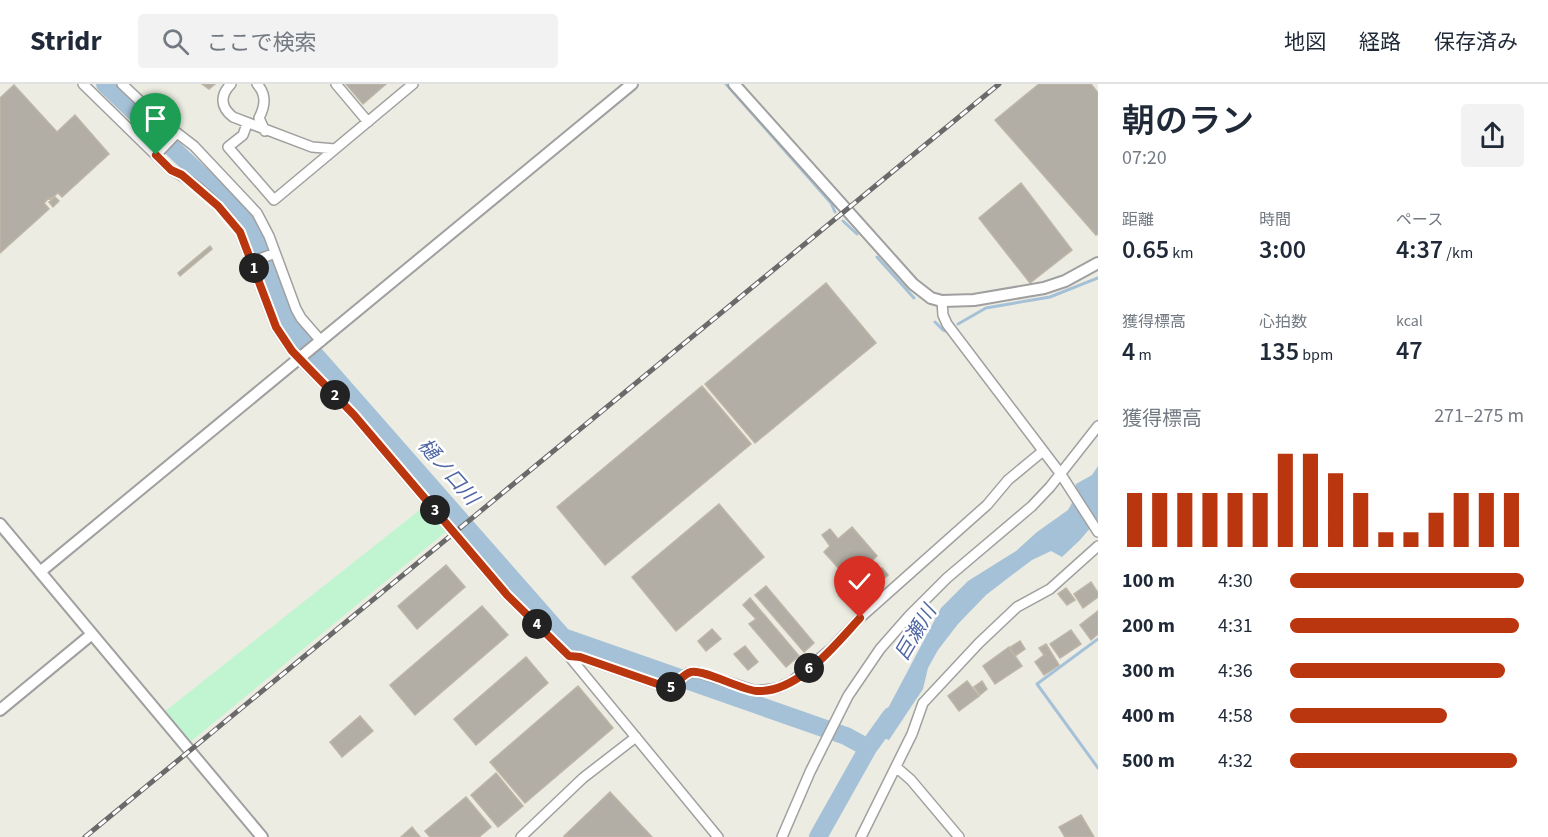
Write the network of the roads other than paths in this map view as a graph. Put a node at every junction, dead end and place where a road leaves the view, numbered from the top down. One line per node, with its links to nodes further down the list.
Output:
1 (84, 84): 14 (street)
2 (122, 84): 12 (street)
3 (231, 84): 10 (street)
4 (257, 84): 11 (street)
5 (336, 84): 9 (street)
6 (413, 84): 9 (street)
7 (632, 84): 19 (street)
8 (734, 84): 18 (street)
9 (368, 122): 13 (street)
10 (247, 124): 11 (street); 13 (street)
11 (265, 131): 13 (street)
12 (175, 134): 14 (street); 15 (street)
13 (336, 149)
14 (158, 154): 16 (street)
15 (274, 254): 16 (street); 19 (street)
16 (254, 261): 20 (street)
17 (1098, 263): 18 (street)
18 (942, 301): 22 (street)
19 (319, 343): 20 (street)
20 (302, 357): 27 (street); 29 (street)
21 (1098, 426): 23 (street)
22 (1043, 451): 23 (street); 29 (street)
23 (1061, 474): 25 (street); 36 (street)
24 (0, 524): 27 (street)
25 (1098, 532)
26 (1098, 546): 32 (street)
27 (40, 572): 28 (street)
28 (92, 634): 30 (street); 33 (street)
29 (569, 656): 31 (street)
30 (0, 710)
31 (636, 737): 34 (street); 35 (street)
32 (896, 767): 37 (street); 38 (street)
33 (262, 837)
34 (521, 837)
35 (718, 837)
36 (782, 837)
37 (861, 837)
38 (959, 837)

